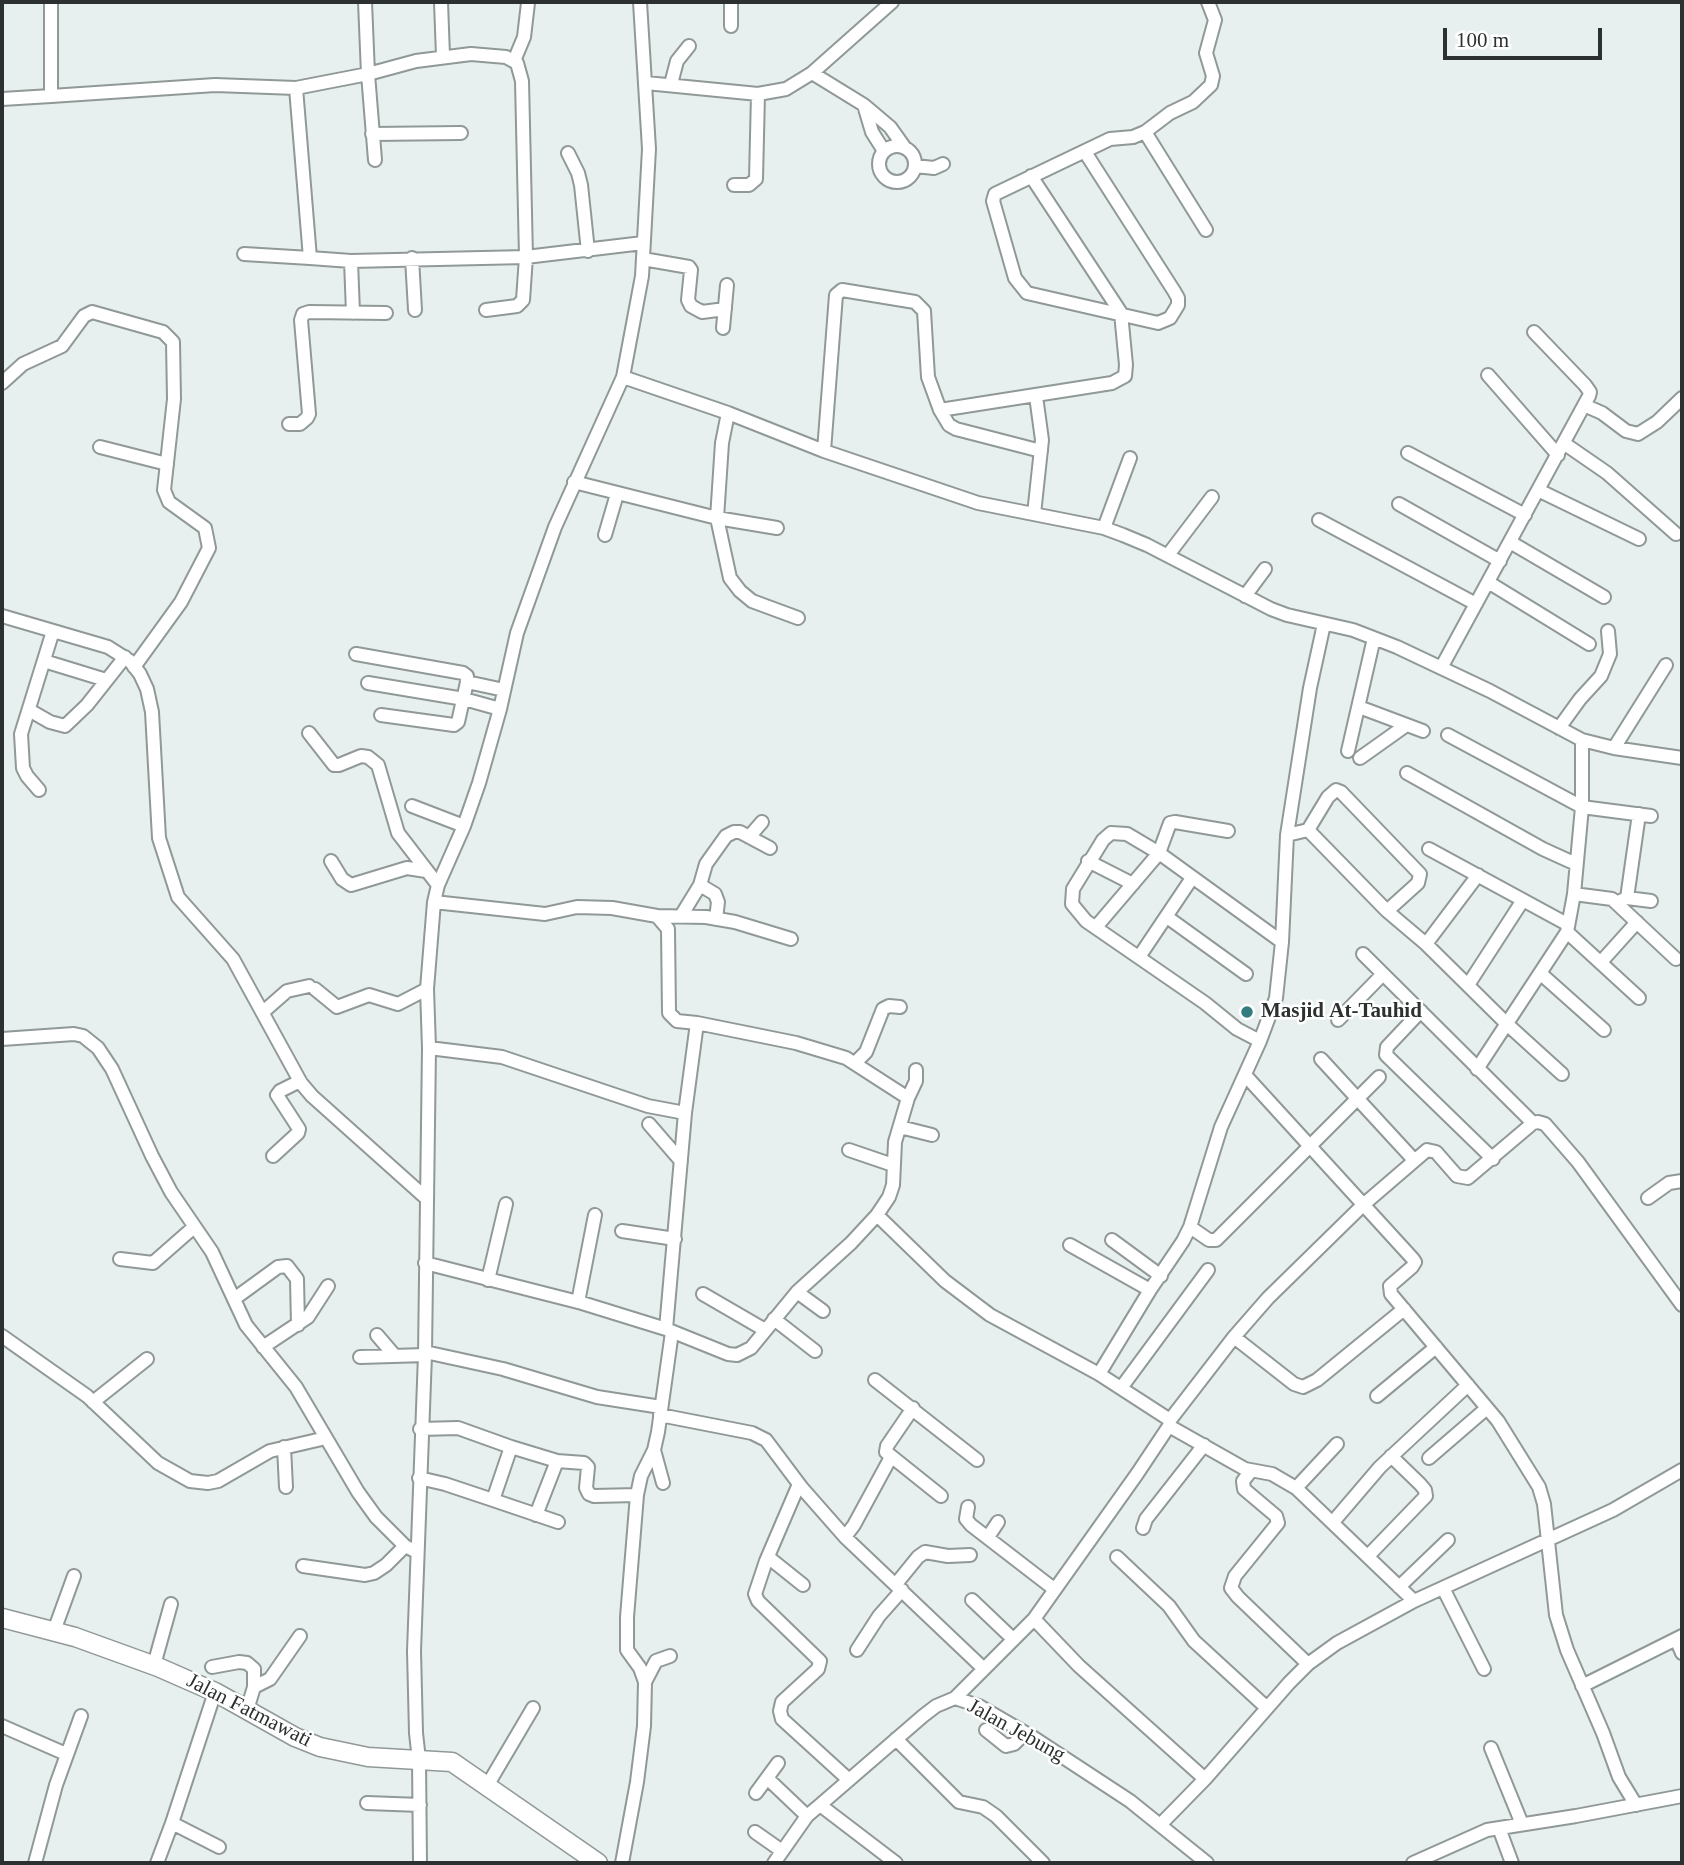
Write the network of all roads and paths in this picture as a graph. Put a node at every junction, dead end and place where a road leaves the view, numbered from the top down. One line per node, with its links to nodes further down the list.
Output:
1 (51, 2): 19 (street)
2 (365, 2): 13 (street)
3 (441, 2): 11 (street)
4 (640, 2): 15 (street)
5 (731, 2): 9 (street)
6 (892, 2): 14 (street)
7 (1208, 2): 22 (street)
8 (528, 3): 12 (street)
9 (731, 26)
10 (689, 46): 16 (street)
11 (443, 57): 12 (street); 13 (street)
12 (514, 61): 38 (street)
13 (368, 74): 17 (street); 24 (street)
14 (812, 74): 18 (street); 21 (street)
15 (646, 83): 16 (street); 35 (street)
16 (671, 84): 18 (street)
17 (296, 88): 19 (street); 39 (street)
18 (758, 94): 33 (street)
19 (51, 96): 20 (street)
20 (2, 99)
21 (864, 105): 25 (street); 26 (street)
22 (1144, 132): 27 (street); 34 (street)
23 (461, 133): 24 (street)
24 (372, 134): 29 (street)
25 (905, 148): 26 (street); 31 (street)
26 (884, 151): 31 (street)
27 (1084, 152): 32 (street); 49 (street)
28 (568, 153): 36 (street)
29 (374, 160)
30 (943, 164): 31 (street)
31 (915, 166)
32 (1031, 176): 49 (street); 49 (street)
33 (734, 186)
34 (1206, 230)
35 (643, 243): 36 (street); 41 (street)
36 (588, 251): 38 (street)
37 (244, 254): 39 (street)
38 (526, 257): 40 (street); 46 (street)
39 (310, 258): 42 (street)
40 (412, 258): 42 (street); 45 (street)
41 (643, 259): 44 (street); 53 (street)
42 (351, 261): 47 (street)
43 (727, 285): 44 (street)
44 (725, 309): 50 (street)
45 (415, 310)
46 (486, 310)
47 (353, 313): 48 (street); 60 (street)
48 (386, 313)
49 (1121, 313): 55 (street)
50 (723, 328)
51 (1534, 332): 57 (street)
52 (1488, 374): 62 (street)
53 (624, 377): 59 (street); 68 (street)
54 (2, 383): 67 (street)
55 (1036, 396): 58 (street); 64 (street)
56 (1682, 398): 57 (street)
57 (1584, 405): 62 (street)
58 (940, 410): 63 (street); 64 (street)
59 (728, 413): 63 (street); 75 (street)
60 (289, 424)
61 (100, 447): 67 (street)
62 (1561, 449): 69 (street); 80 (street)
63 (824, 451): 73 (street)
64 (1041, 451): 73 (street)
65 (1408, 453): 74 (street)
66 (1130, 458): 78 (street)
67 (167, 464): 99 (street)
68 (574, 482): 70 (street); 105 (street)
69 (1538, 490): 74 (street); 81 (street)
70 (617, 494): 75 (street); 79 (street)
71 (1212, 497): 83 (street)
72 (1399, 504): 84 (street)
73 (1034, 514): 78 (street)
74 (1525, 515): 82 (street)
75 (716, 518): 77 (street); 91 (street)
76 (1319, 520): 89 (street)
77 (777, 528)
78 (1104, 528): 83 (street)
79 (605, 534)
80 (1676, 534)
81 (1639, 539)
82 (1510, 542): 84 (street); 88 (street)
83 (1168, 555): 87 (street)
84 (1500, 561): 86 (street)
85 (1265, 569): 87 (street)
86 (1488, 582): 89 (street); 96 (street)
87 (1245, 596): 92 (street)
88 (1604, 597)
89 (1476, 604): 101 (street)
90 (2, 616): 93 (street)
91 (798, 618)
92 (1324, 624): 95 (street); 129 (street)
93 (53, 631): 98 (street); 99 (street)
94 (1608, 631): 112 (street)
95 (1374, 638): 101 (street); 107 (street)
96 (1589, 644)
97 (356, 654): 103 (street)
98 (44, 661): 102 (street); 109 (street)
99 (130, 662): 102 (street); 171 (street)
100 (1666, 665): 117 (street)
101 (1441, 668): 112 (street)
102 (106, 680): 109 (street)
103 (467, 682): 105 (street); 106 (street)
104 (368, 684): 106 (street)
105 (504, 690): 108 (street)
106 (464, 699): 108 (street); 110 (street)
107 (1359, 707): 111 (street); 118 (street)
108 (500, 709): 126 (street)
109 (29, 710): 122 (street)
110 (381, 715)
111 (1405, 726): 113 (street); 119 (street)
112 (1559, 728): 116 (street)
113 (1423, 731)
114 (309, 733): 137 (street)
115 (1448, 735): 124 (street)
116 (1582, 740): 117 (street); 124 (street)
117 (1614, 748): 120 (street)
118 (1348, 751)
119 (1360, 758)
120 (1682, 758)
121 (1407, 772): 136 (street)
122 (39, 790)
123 (412, 806): 126 (street)
124 (1581, 807): 136 (street); 145 (street)
125 (762, 822): 130 (street)
126 (464, 826): 141 (street)
127 (1308, 830): 129 (street); 148 (street); 148 (street)
128 (1228, 831): 133 (street)
129 (1287, 835): 157 (street)
130 (749, 837): 131 (street); 142 (street)
131 (770, 848)
132 (1429, 849): 138 (street)
133 (1159, 853): 135 (street); 139 (street); 140 (street)
134 (331, 861): 137 (street)
135 (1088, 861): 140 (street); 154 (street)
136 (1576, 864): 143 (street)
137 (426, 871): 141 (street)
138 (1478, 875): 144 (street); 158 (street)
139 (1192, 878): 151 (street); 157 (street)
140 (1133, 884): 154 (street)
141 (438, 885): 147 (street)
142 (700, 886): 150 (street); 152 (street)
143 (1574, 894): 145 (street); 155 (street)
144 (1523, 900): 155 (street); 166 (street)
145 (1621, 900): 146 (street); 153 (street)
146 (1651, 901)
147 (434, 902): 149 (street); 167 (street)
148 (1387, 911): 158 (street)
149 (657, 916): 150 (street); 173 (street)
150 (681, 916): 152 (street)
151 (1167, 917): 160 (street); 164 (street)
152 (716, 919): 156 (street)
153 (1637, 922): 161 (street); 162 (street)
154 (1096, 927): 160 (street)
155 (1567, 928): 162 (street); 163 (street)
156 (791, 939)
157 (1283, 942): 177 (street)
158 (1426, 944): 166 (street)
159 (1363, 954): 165 (street)
160 (1139, 957): 177 (street)
161 (1676, 959)
162 (1601, 962): 168 (street)
163 (1540, 973): 174 (street); 175 (street)
164 (1246, 974)
165 (1382, 974): 170 (street); 172 (street)
166 (1468, 985): 174 (street)
167 (427, 989): 171 (street); 178 (street)
168 (1639, 998)
169 (900, 1007): 180 (street)
170 (1421, 1011): 181 (street); 197 (street)
171 (263, 1012): 186 (street)
172 (1338, 1020)
173 (697, 1023): 180 (street); 189 (street)
174 (1507, 1025): 181 (street); 183 (street)
175 (1604, 1030)
176 (2, 1039): 208 (street)
177 (1260, 1041): 184 (street)
178 (429, 1048): 189 (street); 202 (street)
179 (1321, 1059): 188 (street)
180 (856, 1062): 187 (street)
181 (1477, 1069): 191 (street)
182 (916, 1070): 187 (street)
183 (1562, 1074)
184 (1245, 1075): 194 (street); 209 (street)
185 (1378, 1077): 188 (street)
186 (300, 1081): 196 (street); 202 (street)
187 (908, 1098): 192 (street)
188 (1359, 1098): 194 (street); 198 (street)
189 (685, 1113): 199 (street)
190 (649, 1124): 199 (street)
191 (1533, 1124): 197 (street); 225 (street)
192 (900, 1126): 193 (street); 200 (street)
193 (932, 1135)
194 (1310, 1144): 205 (street); 209 (street)
195 (849, 1150): 200 (street)
196 (273, 1156)
197 (1493, 1159): 198 (street)
198 (1414, 1160): 205 (street)
199 (681, 1161): 211 (street)
200 (893, 1165): 207 (street)
201 (1682, 1181): 203 (street)
202 (426, 1198): 215 (street)
203 (1648, 1198)
204 (506, 1204): 218 (street)
205 (1363, 1205): 226 (street); 234 (street)
206 (595, 1215): 224 (street)
207 (877, 1215): 221 (street); 242 (street)
208 (194, 1227): 214 (street); 223 (street)
209 (1190, 1227): 217 (street)
210 (622, 1231): 211 (street)
211 (675, 1239): 230 (street)
212 (1112, 1240): 217 (street)
213 (1070, 1245): 220 (street)
214 (120, 1259)
215 (425, 1263): 218 (street); 238 (street)
216 (1208, 1270): 245 (street)
217 (1161, 1276): 220 (street)
218 (488, 1280): 224 (street)
219 (328, 1286): 229 (street)
220 (1150, 1290): 242 (street)
221 (797, 1292): 227 (street); 228 (street)
222 (703, 1294): 231 (street)
223 (234, 1299): 229 (street); 235 (street)
224 (578, 1303): 230 (street)
225 (1682, 1304)
226 (1404, 1309): 234 (street); 236 (street)
227 (823, 1311)
228 (774, 1319): 231 (street); 237 (street)
229 (298, 1325): 235 (street)
230 (669, 1330): 231 (street); 250 (street)
231 (765, 1330)
232 (377, 1335): 239 (street)
233 (2, 1336): 247 (street)
234 (1234, 1337): 251 (street)
235 (263, 1347): 253 (street)
236 (1436, 1347): 244 (street); 246 (street)
237 (815, 1351)
238 (425, 1354): 239 (street); 250 (street); 252 (street)
239 (395, 1356): 240 (street)
240 (360, 1357)
241 (147, 1359): 247 (street)
242 (1099, 1374): 245 (street)
243 (875, 1380): 248 (street)
244 (1468, 1385): 249 (street); 259 (street)
245 (1121, 1388): 251 (street)
246 (1377, 1396)
247 (93, 1402): 256 (street)
248 (913, 1408): 260 (street); 262 (street)
249 (1487, 1408): 261 (street); 282 (street)
250 (660, 1411): 258 (street); 268 (street)
251 (1169, 1423): 255 (street); 295 (street)
252 (421, 1429): 257 (street); 266 (street)
253 (326, 1438): 256 (street); 284 (street)
254 (1337, 1444): 270 (street)
255 (1204, 1445): 265 (street); 279 (street)
256 (284, 1447): 269 (street)
257 (511, 1447): 263 (street); 273 (street)
258 (654, 1450): 267 (street); 271 (street)
259 (1391, 1456): 278 (street); 286 (street)
260 (891, 1457): 272 (street); 280 (street)
261 (1429, 1458)
262 (977, 1460)
263 (557, 1461): 271 (street); 275 (street)
264 (1682, 1470): 282 (street)
265 (1251, 1471): 270 (street); 308 (street)
266 (419, 1478): 273 (street); 284 (street)
267 (663, 1483)
268 (799, 1484): 280 (street); 287 (street)
269 (286, 1487)
270 (1296, 1488): 278 (street)
271 (637, 1495): 313 (street)
272 (940, 1496)
273 (493, 1500): 275 (street)
274 (968, 1507): 281 (street)
275 (536, 1515): 276 (street)
276 (558, 1522)
277 (998, 1522): 281 (street)
278 (1333, 1522): 286 (street)
279 (1143, 1528)
280 (845, 1536): 292 (street)
281 (988, 1537): 295 (street)
282 (1548, 1539): 294 (street); 314 (street)
283 (1448, 1540): 293 (street)
284 (411, 1549): 289 (street); 328 (street)
285 (970, 1555): 292 (street)
286 (1368, 1556): 293 (street)
287 (768, 1557): 291 (street); 332 (street)
288 (1117, 1557): 319 (street)
289 (303, 1566)
290 (74, 1576): 301 (street)
291 (803, 1585)
292 (899, 1587): 305 (street); 311 (street)
293 (1399, 1587): 297 (street)
294 (1443, 1588): 297 (street); 312 (street)
295 (1054, 1589): 300 (street)
296 (972, 1600): 304 (street)
297 (1413, 1601): 308 (street)
298 (171, 1604): 309 (street)
299 (2, 1618): 301 (street, Jalan Fatmawati)
300 (1034, 1619): 304 (street); 331 (street)
301 (54, 1631): 309 (street, Jalan Fatmawati)
302 (300, 1636): 315 (street)
303 (1679, 1638): 306 (street); 314 (street)
304 (1013, 1640): 311 (street)
305 (857, 1650)
306 (1682, 1653)
307 (670, 1656): 313 (street)
308 (1308, 1664): 319 (street)
309 (154, 1665): 316 (street, Jalan Fatmawati)
310 (212, 1667): 315 (street)
311 (984, 1669): 317 (street)
312 (1484, 1669)
313 (645, 1682): 352 (street)
314 (1582, 1686): 339 (street)
315 (254, 1687): 320 (street)
316 (215, 1692): 320 (street, Jalan Fatmawati); 341 (street)
317 (955, 1698): 324 (street, Jalan Jebung); 325 (street, Jalan Jebung)
318 (533, 1708): 333 (street)
319 (1267, 1708): 331 (street)
320 (247, 1710): 328 (street, Jalan Fatmawati)
321 (81, 1716): 327 (street)
322 (2, 1726): 327 (street)
323 (986, 1730): 324 (street)
324 (1025, 1733): 343 (street, Jalan Jebung)
325 (896, 1739): 332 (street, Jalan Jebung); 354 (street)
326 (1491, 1748): 342 (street)
327 (66, 1754): 348 (street)
328 (419, 1760): 333 (street, Jalan Fatmawati); 337 (street)
329 (778, 1763): 330 (street)
330 (767, 1778): 334 (street); 340 (street)
331 (1205, 1779): 343 (street)
332 (849, 1780): 338 (street, Jalan Jebung)
333 (487, 1786): 351 (street, Jalan Fatmawati)
334 (756, 1793)
335 (1682, 1796): 339 (street)
336 (367, 1803): 337 (street)
337 (420, 1805): 350 (street)
338 (820, 1805): 340 (street, Jalan Jebung); 353 (street)
339 (1636, 1805): 342 (street)
340 (807, 1816): 347 (street, Jalan Jebung)
341 (173, 1822): 346 (street); 349 (street)
342 (1522, 1824): 344 (street)
343 (1160, 1825): 355 (street, Jalan Jebung)
344 (1499, 1828): 356 (street); 357 (street)
345 (755, 1832): 347 (street)
346 (219, 1847)
347 (779, 1859)
348 (35, 1863)
349 (157, 1863)
350 (420, 1863)
351 (598, 1863)
352 (622, 1863)
353 (896, 1863)
354 (1043, 1863)
355 (1207, 1863)
356 (1413, 1863)
357 (1512, 1863)

